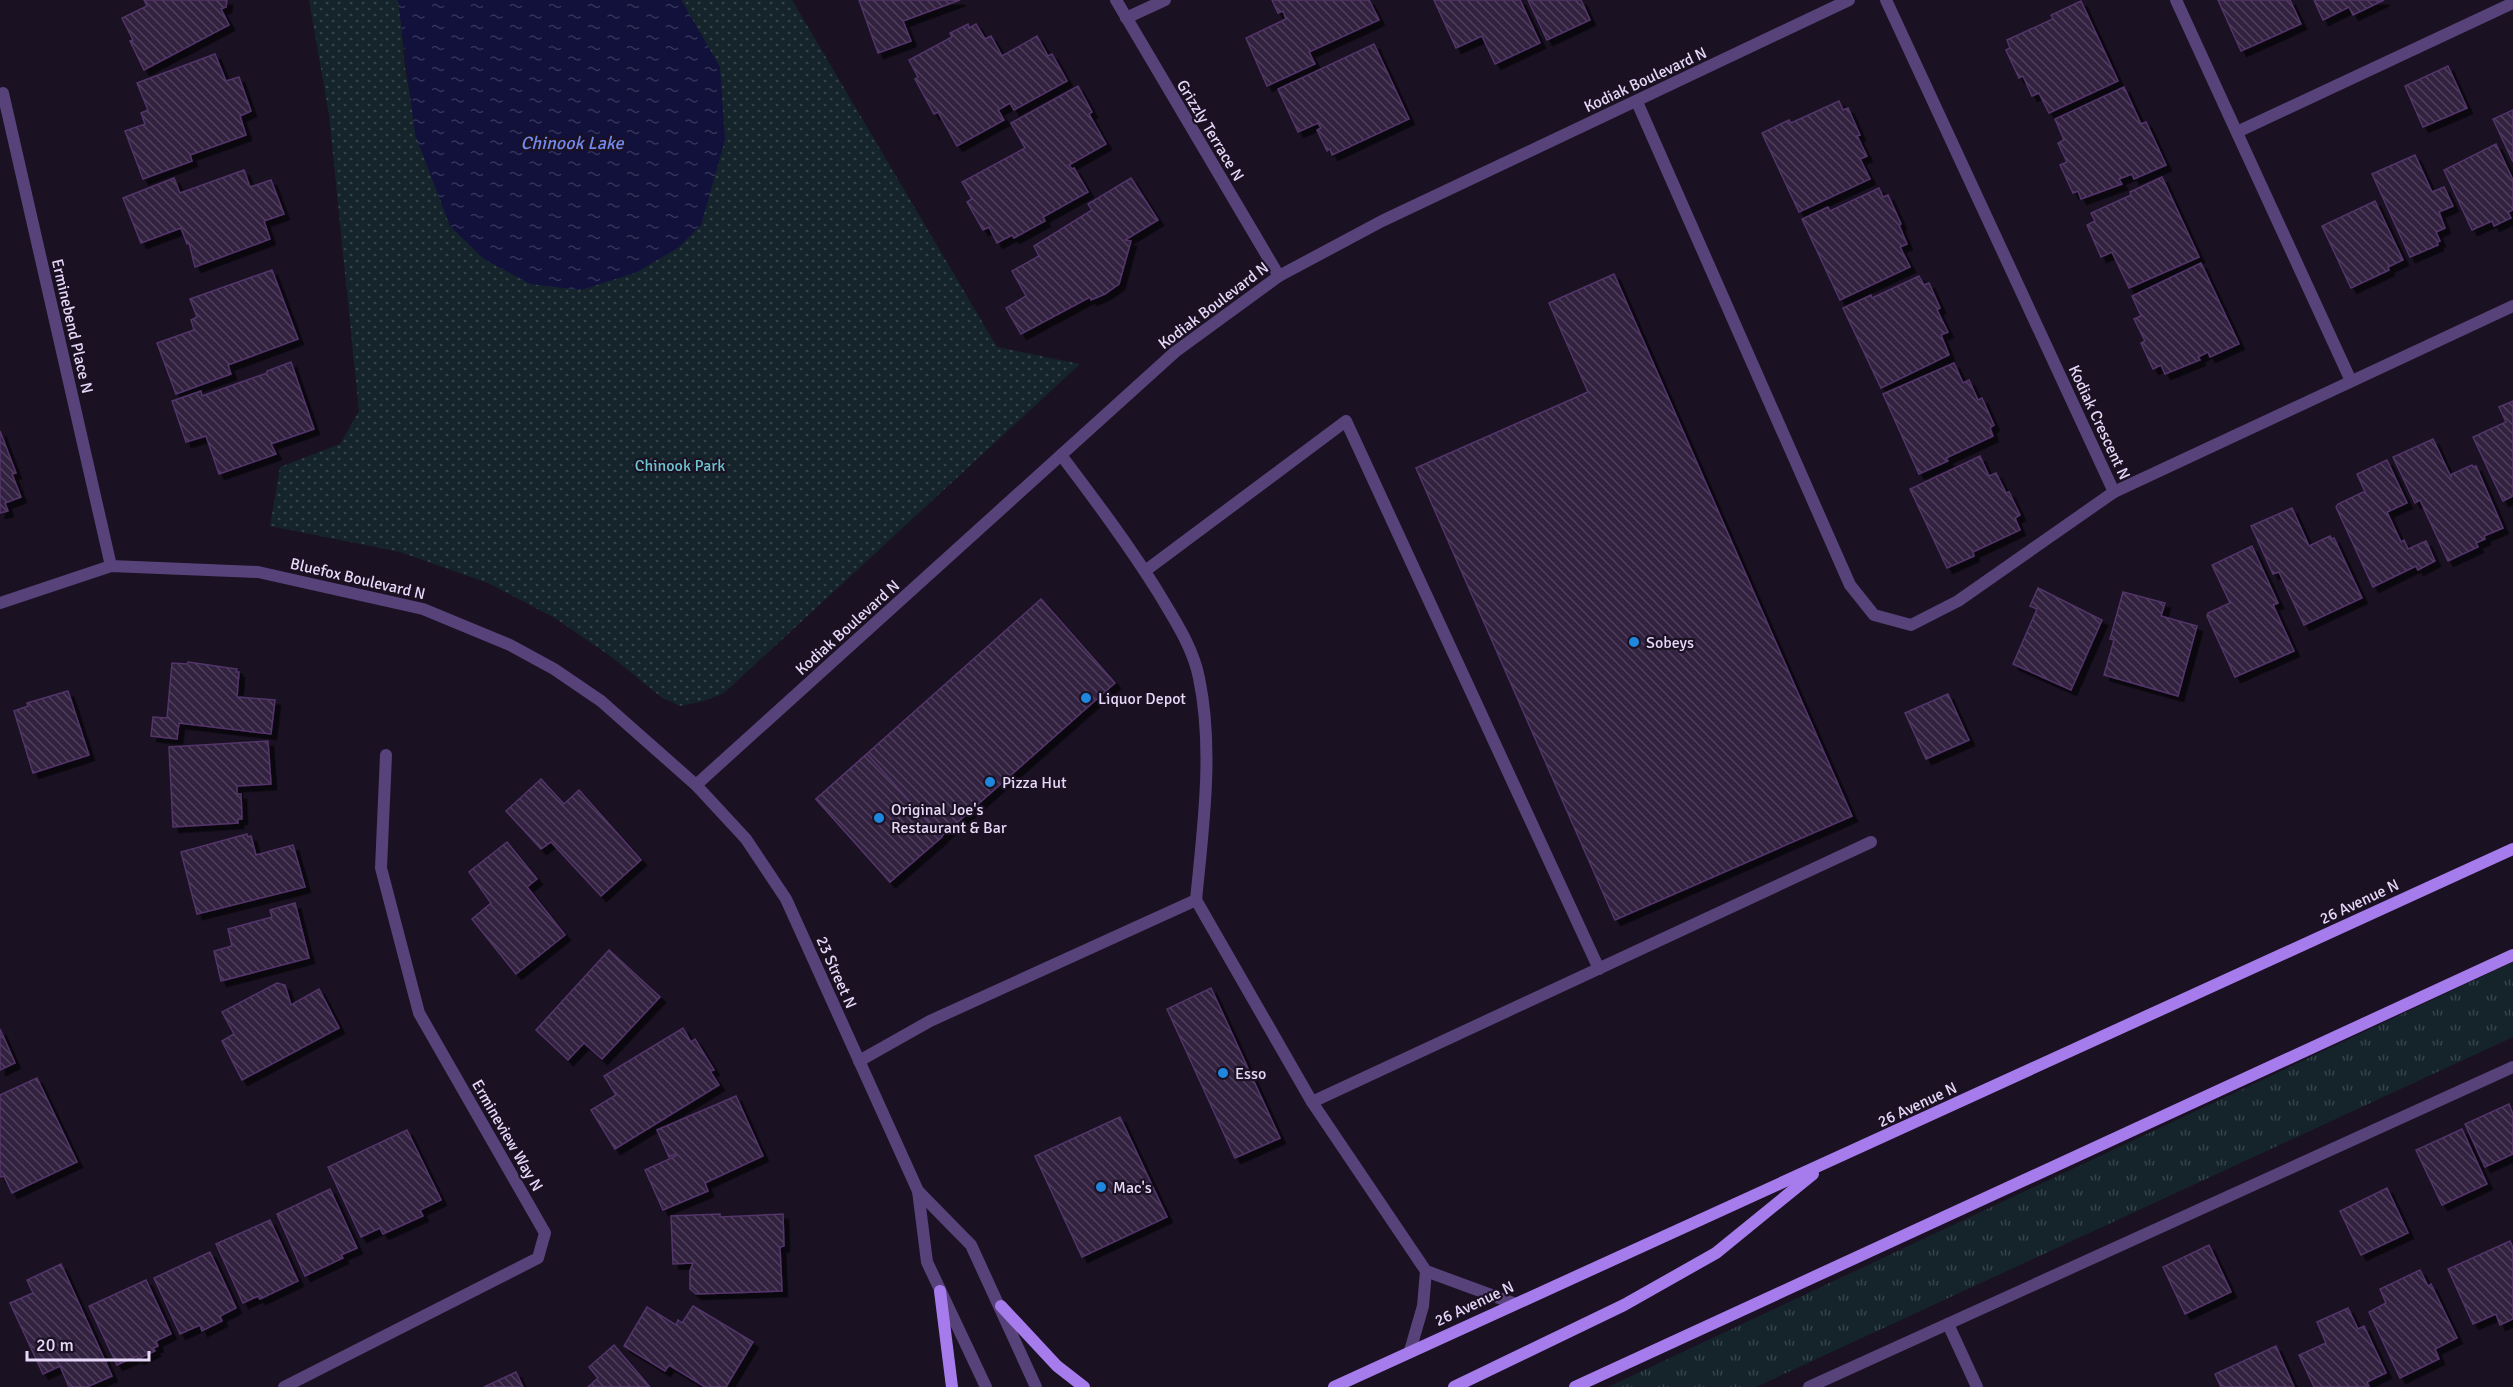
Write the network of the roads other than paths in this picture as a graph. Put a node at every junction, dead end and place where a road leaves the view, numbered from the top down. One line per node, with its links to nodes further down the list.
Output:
1 (1116, 0): 7 (street, Grizzly Terrace N)
2 (1165, 0): 7 (street)
3 (1849, 0): 9 (street, Kodiak Boulevard N)
4 (1886, 0): 15 (street, Kodiak Crescent N)
5 (2176, 0): 10 (street)
6 (2513, 3): 10 (street)
7 (1126, 18): 11 (street, Grizzly Terrace N)
8 (3, 93): 16 (street, Erminebend Place N)
9 (1636, 102): 11 (street, Kodiak Boulevard N); 15 (street)
10 (2237, 132): 13 (street)
11 (1279, 276): 14 (street, Kodiak Boulevard N)
12 (2513, 306): 13 (street, Kodiak Crescent N)
13 (2352, 381): 15 (street, Kodiak Crescent N)
14 (1061, 455): 17 (street); 20 (street, Kodiak Boulevard N)
15 (2114, 492)
16 (111, 566): 18 (street, Bluefox Boulevard N); 20 (street, Bluefox Boulevard N)
17 (1145, 571): 23 (street); 25 (street)
18 (0, 603)
19 (386, 755): 37 (street, Ermineview Way N)
20 (696, 785): 26 (street, 23 Street N)
21 (1871, 842): 25 (street)
22 (2513, 849): 29 (main road, 26 Avenue N)
23 (1196, 900): 26 (street); 28 (street)
24 (2513, 955): 44 (main road)
25 (1599, 969): 28 (street)
26 (859, 1061): 30 (street, 23 Street N)
27 (2513, 1067): 35 (street)
28 (1312, 1102): 31 (street)
29 (1826, 1163): 33 (main road, 26 Avenue N); 43 (main road)
30 (918, 1191): 32 (street, 23 Street N); 34 (street, 23 Street N)
31 (1426, 1271): 33 (street); 36 (street)
32 (940, 1291): 38 (main road); 39 (street, 23 Street N)
33 (1513, 1303): 36 (main road, 26 Avenue N)
34 (1001, 1306): 40 (street, 23 Street N); 41 (main road)
35 (1948, 1324): 45 (street); 46 (street)
36 (1410, 1351): 42 (main road, 26 Avenue N)
37 (284, 1387)
38 (952, 1387)
39 (986, 1387)
40 (1036, 1387)
41 (1084, 1387)
42 (1334, 1387)
43 (1454, 1387)
44 (1575, 1387)
45 (1809, 1387)
46 (1977, 1387)

